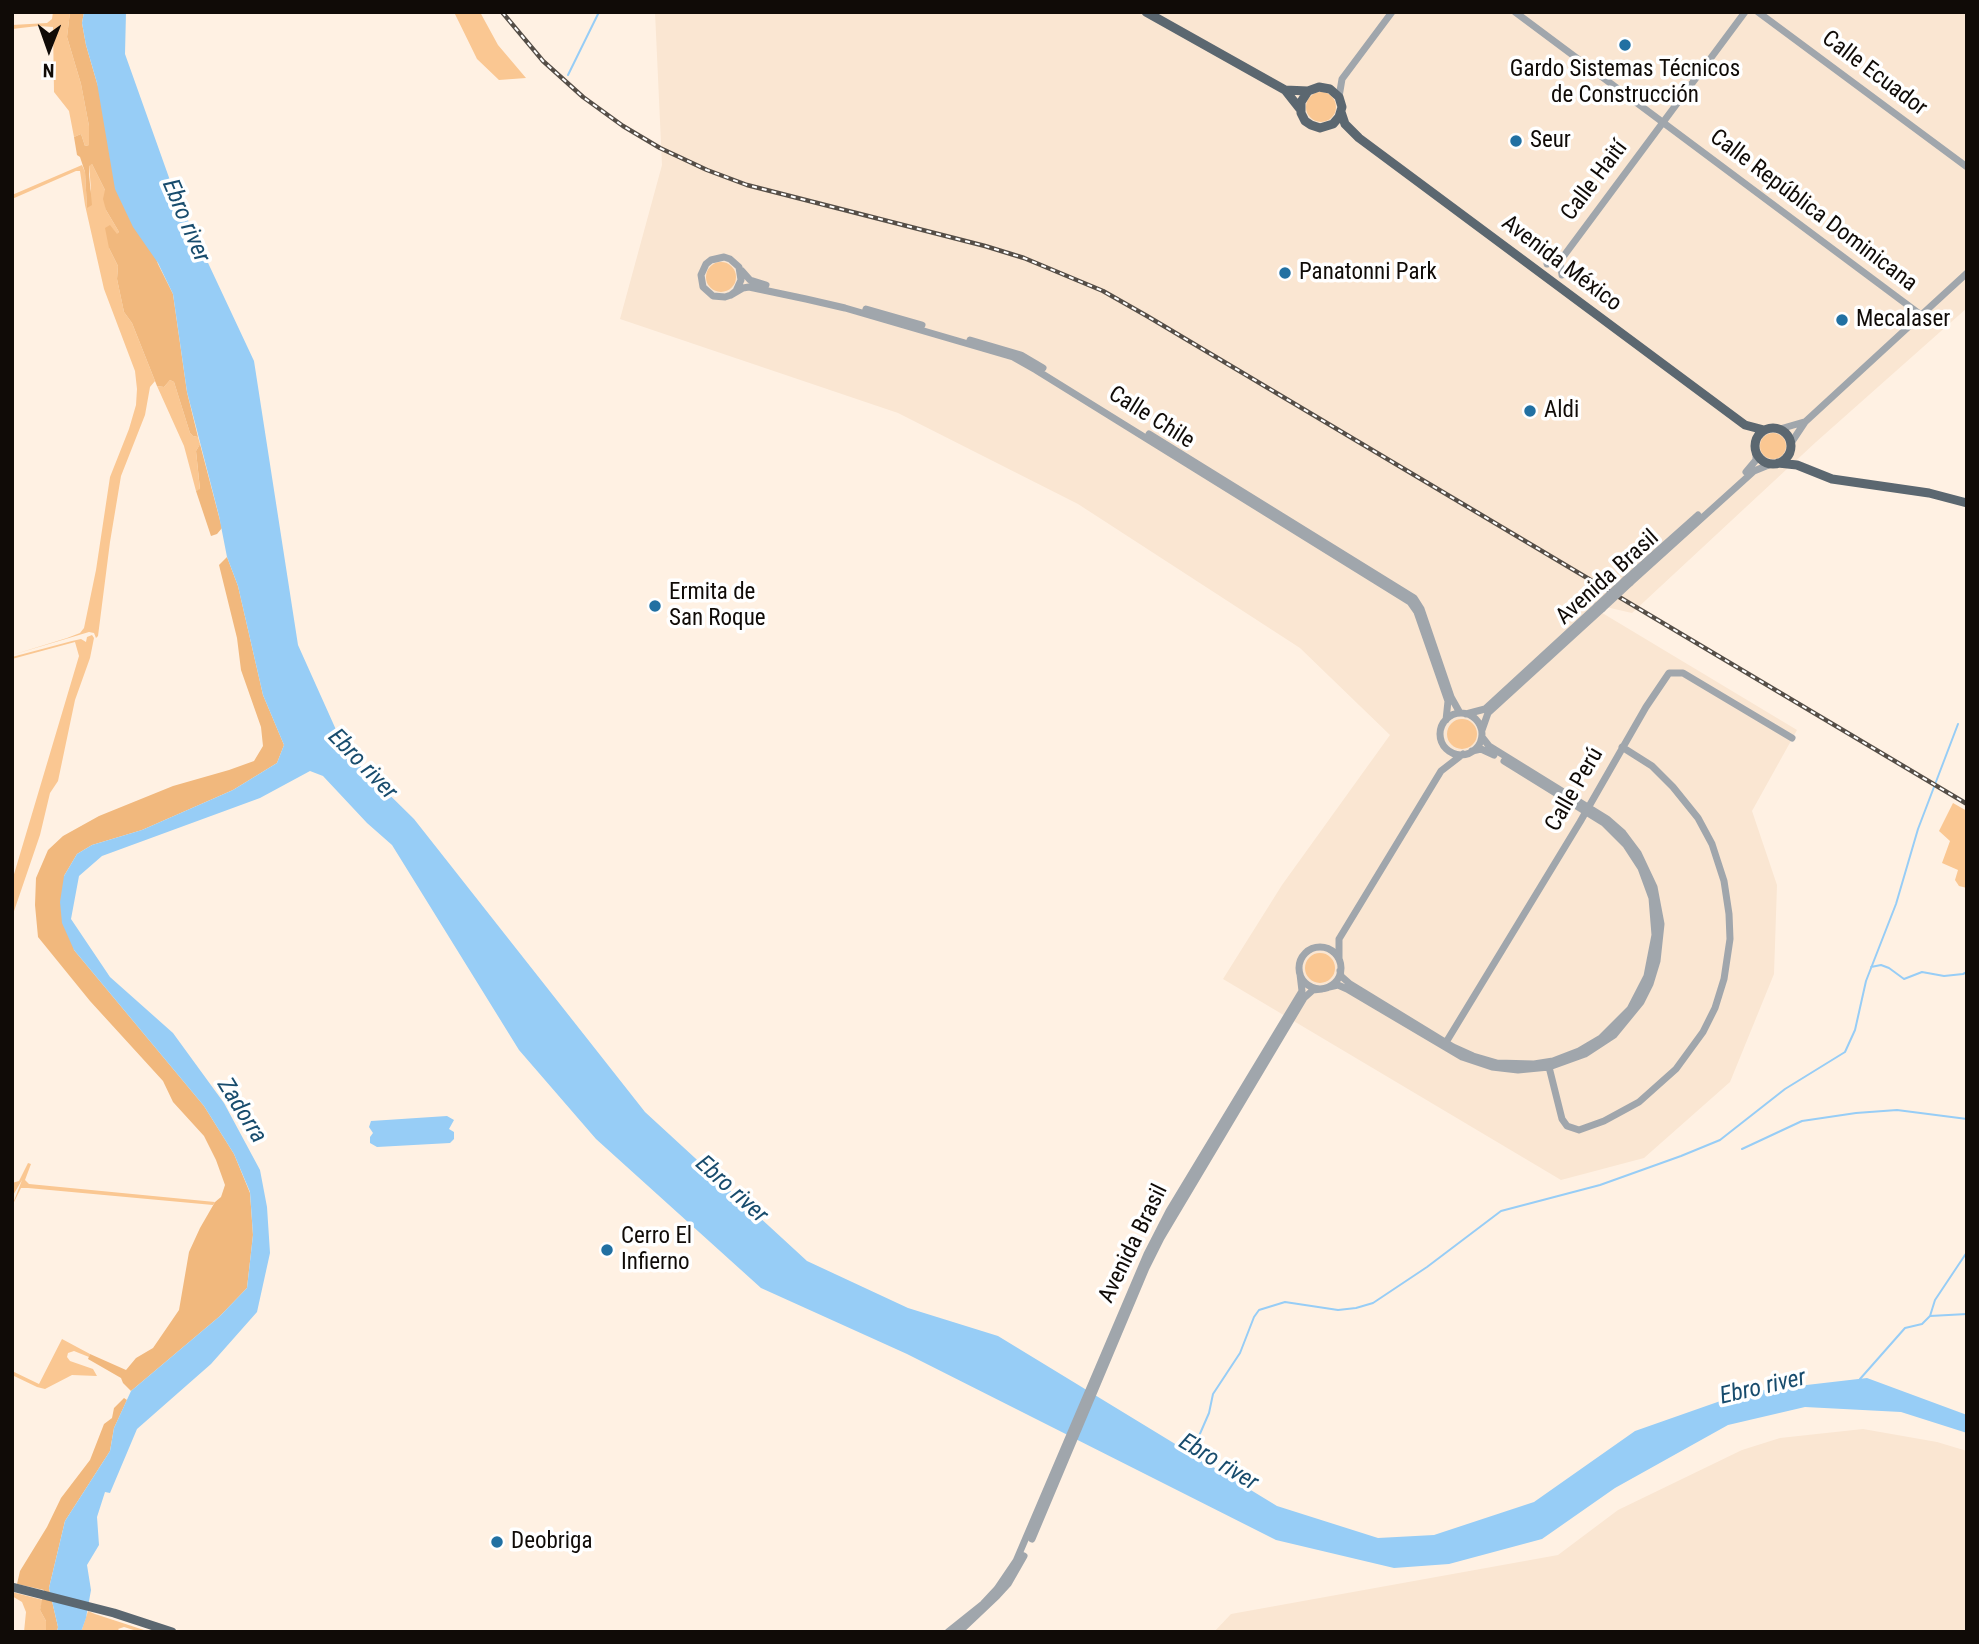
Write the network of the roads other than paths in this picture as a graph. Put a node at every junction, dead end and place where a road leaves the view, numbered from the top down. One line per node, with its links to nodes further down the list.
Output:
1 (1146, 12): 8 (main road)
2 (1392, 12): 6 (street)
3 (1515, 12): 13 (street, Calle República Dominicana)
4 (1745, 12): 13 (street, Calle Haití)
5 (1758, 12): 16 (street, Calle Ecuador)
6 (1342, 79): 7 (street); 10 (street)
7 (1325, 87): 9 (main road); 10 (main road)
8 (1285, 90): 9 (main road); 11 (main road)
9 (1308, 91): 11 (main road)
10 (1339, 97): 12 (main road)
11 (1300, 109): 14 (main road)
12 (1341, 112): 14 (main road); 15 (main road, Avenida México)
13 (1663, 123): 17 (street, Calle Haití); 23 (street, Calle República Dominicana)
14 (1329, 126): 15 (main road, Avenida México)
15 (1354, 135): 25 (main road, Avenida México)
16 (1967, 167)
17 (1560, 261): 18 (street); 21 (street)
18 (1547, 264)
19 (739, 267): 22 (street); 22 (street); 35 (street, Calle Chile)
20 (1967, 274): 23 (street)
21 (1562, 275)
22 (731, 295): 36 (street, Calle Chile)
23 (1921, 315): 24 (street)
24 (1805, 422): 26 (street); 28 (street)
25 (1745, 425): 27 (main road, Avenida México); 29 (main road, Avenida México)
26 (1780, 429): 27 (main road); 28 (main road)
27 (1764, 430): 29 (main road)
28 (1791, 445): 30 (main road); 31 (main road)
29 (1755, 448): 30 (main road); 33 (street, Avenida Brasil)
30 (1774, 463): 31 (main road); 33 (street, Avenida Brasil)
31 (1797, 465): 32 (main road)
32 (1967, 503)
33 (1628, 582): 34 (street, Avenida Brasil, bridge)
34 (1600, 607): 35 (street, Avenida Brasil); 37 (street, Avenida Brasil)
35 (1463, 713): 36 (street); 37 (street)
36 (1446, 720): 39 (street)
37 (1482, 733): 41 (street); 44 (street)
38 (1791, 738): 40 (street, Calle Perú)
39 (1444, 745): 42 (street); 43 (street)
40 (1622, 747): 44 (street, Calle Perú); 53 (street)
41 (1472, 751): 42 (street); 44 (street)
42 (1463, 754): 43 (street)
43 (1441, 771): 45 (street)
44 (1587, 808): 52 (street, Calle Perú); 52 (street); 53 (street)
45 (1339, 939): 46 (street); 47 (street)
46 (1322, 947): 47 (street); 49 (street)
47 (1339, 959): 48 (street)
48 (1340, 971): 50 (street); 52 (street)
49 (1300, 974): 50 (street); 51 (street)
50 (1325, 988): 51 (street); 52 (street)
51 (1283, 1028): 54 (street, Avenida Brasil)
52 (1445, 1045): 53 (street)
53 (1549, 1067)
54 (1049, 1493): 57 (street); 58 (street)
55 (13, 1587): 56 (main road)
56 (172, 1632)
57 (948, 1632)
58 (959, 1632)

